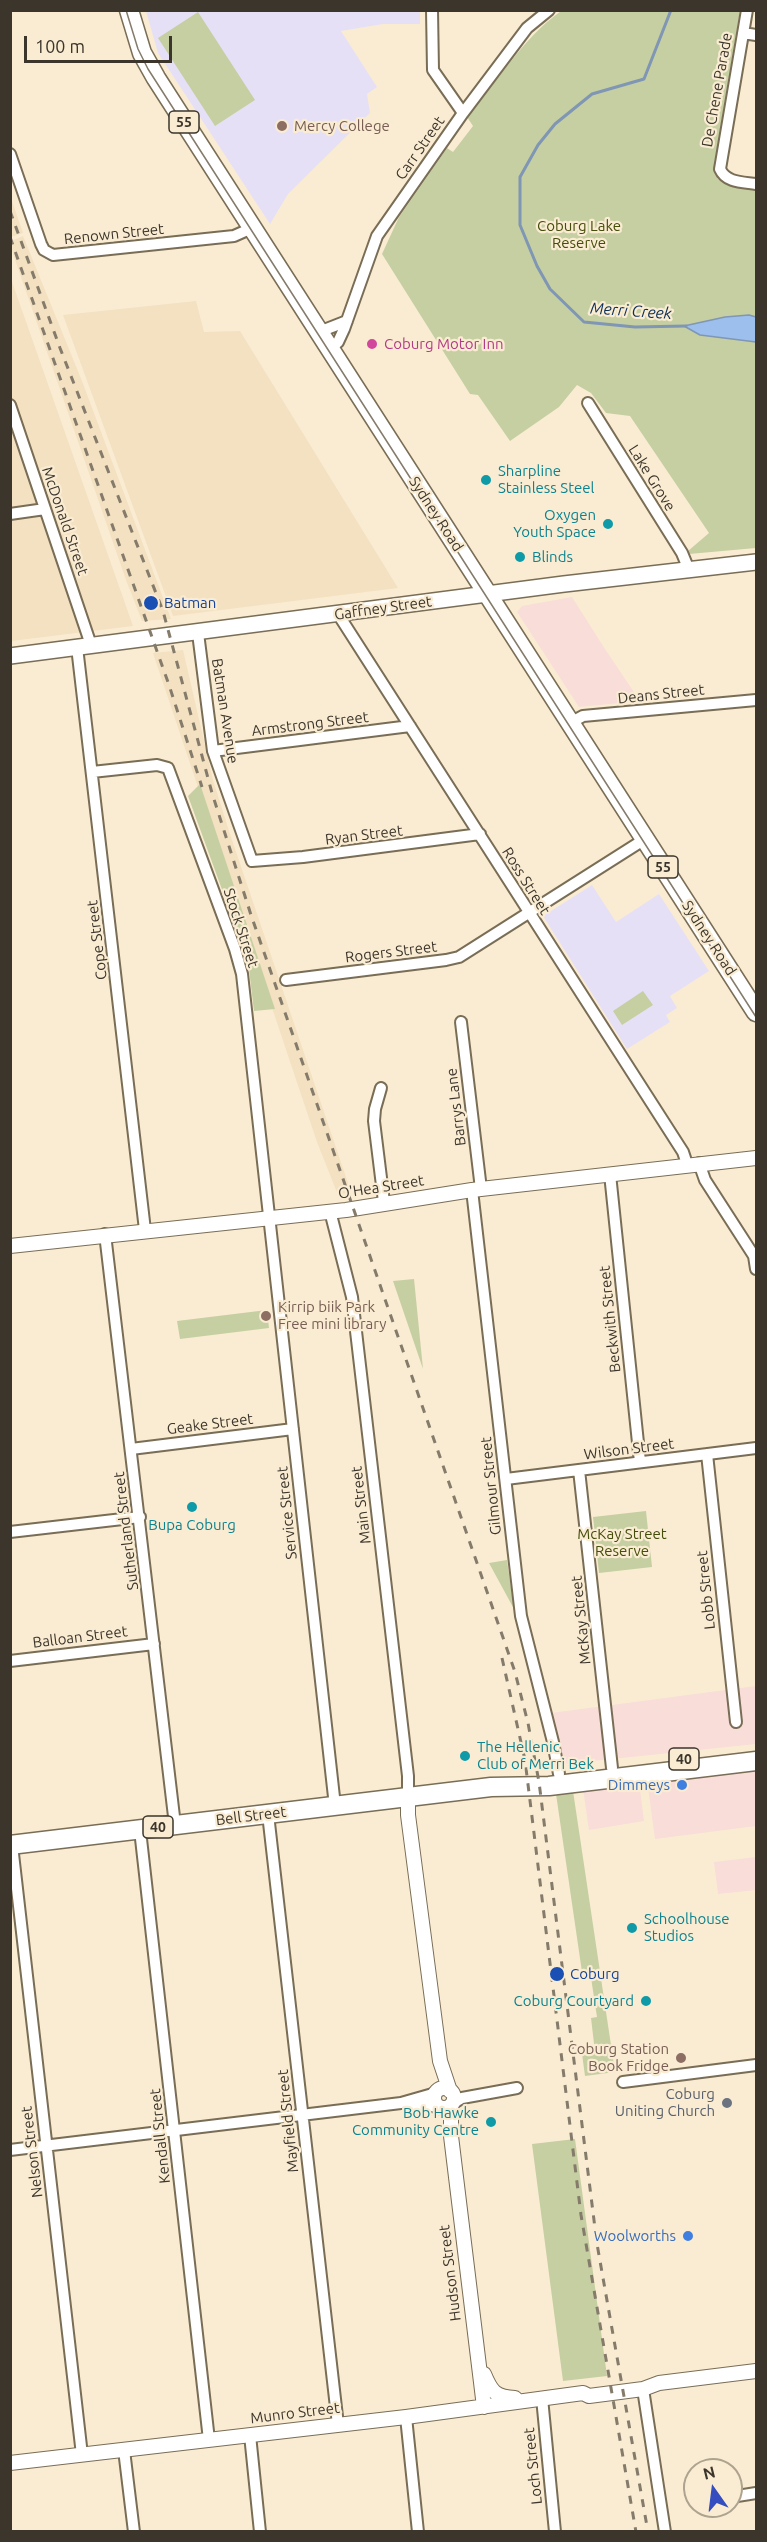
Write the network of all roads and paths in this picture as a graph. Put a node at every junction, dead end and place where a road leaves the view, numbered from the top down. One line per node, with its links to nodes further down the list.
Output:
1 (129, 10): 10 (highway, Sydney Road / 55)
2 (432, 10): 7 (street)
3 (549, 10): 7 (street, Carr Street)
4 (747, 10): 5 (street, De Chene Parade)
5 (743, 33): 6 (street); 9 (street, De Chene Parade)
6 (756, 35)
7 (463, 113): 11 (street, Carr Street)
8 (10, 154): 10 (street, Renown Street)
9 (756, 184)
10 (252, 228): 12 (highway, Sydney Road / 55)
11 (347, 321): 12 (street); 13 (street, Carr Street)
12 (319, 332): 13 (highway, Sydney Road / 55)
13 (330, 349): 20 (highway, Sydney Road / 55)
14 (588, 403): 19 (street, Lake Grove)
15 (10, 405): 16 (street, McDonald Street)
16 (45, 509): 17 (street); 23 (street, McDonald Street)
17 (10, 514)
18 (756, 562): 19 (main road, Gaffney Street)
19 (689, 570): 20 (main road, Gaffney Street)
20 (488, 594): 21 (main road, Gaffney Street); 26 (highway, Sydney Road / 55)
21 (338, 614): 22 (main road, Gaffney Street); 27 (street, Ross Street)
22 (198, 633): 23 (main road, Gaffney Street); 28 (street, Batman Avenue)
23 (84, 646): 24 (main road, Gaffney Street); 29 (street, Cope Street)
24 (10, 656)
25 (756, 700): 26 (street, Deans Street)
26 (570, 723): 31 (highway, Sydney Road / 55)
27 (410, 726): 28 (street, Armstrong Street); 30 (street, Ross Street)
28 (213, 750): 32 (street, Batman Avenue)
29 (92, 772): 44 (street, Stock Street); 45 (street, Cope Street)
30 (480, 834): 32 (street, Ryan Street); 33 (street, Ross Street)
31 (645, 839): 33 (street, Rogers Street); 35 (highway, Sydney Road / 55)
32 (252, 861)
33 (528, 913): 34 (street, Rogers Street); 39 (street, Ross Street)
34 (286, 980)
35 (756, 1012)
36 (461, 1022): 41 (street, Barrys Lane)
37 (381, 1088): 42 (street)
38 (756, 1158): 39 (street, O'Hea Street)
39 (693, 1164): 40 (street, O'Hea Street); 48 (street, Ross Street)
40 (610, 1174): 41 (street, O'Hea Street); 53 (street, Beckwith Street)
41 (477, 1190): 42 (street, O'Hea Street); 55 (street, Gilmour Street)
42 (384, 1202): 43 (street, O'Hea Street)
43 (330, 1211): 44 (street, O'Hea Street); 66 (street, Main Street)
44 (269, 1217): 45 (street, O'Hea Street); 49 (street, Service Street)
45 (145, 1230): 46 (street, O'Hea Street)
46 (105, 1234): 47 (street, O'Hea Street); 51 (street, Sutherland Street)
47 (10, 1246)
48 (756, 1269)
49 (293, 1429): 51 (street, Geake Street); 67 (street, Service Street)
50 (756, 1448): 52 (street, Wilson Street)
51 (131, 1449): 56 (street, Sutherland Street)
52 (707, 1454): 53 (street, Wilson Street); 60 (street, Lobb Street)
53 (640, 1462): 54 (street, Wilson Street)
54 (579, 1470): 55 (street, Wilson Street); 63 (street, McKay Street)
55 (506, 1479): 64 (street, Gilmour Street)
56 (140, 1516): 57 (street); 58 (street, Sutherland Street)
57 (10, 1532)
58 (154, 1644): 59 (street, Balloan Street); 69 (street, Sutherland Street)
59 (10, 1661)
60 (736, 1722)
61 (756, 1750): 63 (highway, Bell Street / 40)
62 (756, 1761): 65 (highway, Bell Street / 40)
63 (612, 1768): 64 (highway, Bell Street / 40)
64 (559, 1774): 65 (highway, Bell Street / 40)
65 (491, 1787): 66 (highway, Bell Street / 40)
66 (408, 1797): 67 (highway, Bell Street / 40); 75 (street, Hudson Street)
67 (335, 1806): 68 (highway, Bell Street / 40)
68 (268, 1814): 69 (highway, Bell Street / 40); 76 (street, Mayfield Street)
69 (175, 1825): 70 (highway, Bell Street / 40)
70 (140, 1830): 71 (highway, Bell Street / 40); 77 (street, Kendall Street)
71 (11, 1845): 78 (street, Nelson Street)
72 (756, 2066): 73 (street)
73 (622, 2082)
74 (517, 2088): 75 (street)
75 (445, 2099): 76 (street); 80 (street, Hudson Street)
76 (303, 2115): 77 (street); 88 (street, Mayfield Street)
77 (175, 2130): 78 (street); 90 (street, Kendall Street)
78 (46, 2145): 79 (street); 92 (street, Nelson Street)
79 (10, 2150)
80 (477, 2359): 85 (street); 86 (street, Hudson Street)
81 (756, 2371): 82 (street, Munro Street)
82 (659, 2383): 83 (street, Munro Street); 84 (street, Munro Street)
83 (644, 2389): 84 (street, Munro Street); 98 (street)
84 (583, 2393): 85 (street, Munro Street)
85 (542, 2398): 86 (street, Munro Street); 97 (street, Loch Street)
86 (484, 2407): 87 (street, Munro Street)
87 (406, 2417): 88 (street, Munro Street); 96 (street)
88 (338, 2425): 89 (street, Munro Street)
89 (250, 2435): 90 (street, Munro Street); 95 (street)
90 (209, 2440): 91 (street, Munro Street)
91 (124, 2450): 92 (street, Munro Street); 94 (street)
92 (82, 2455): 93 (street, Munro Street)
93 (10, 2463)
94 (134, 2532)
95 (260, 2532)
96 (418, 2532)
97 (555, 2532)
98 (665, 2532)

